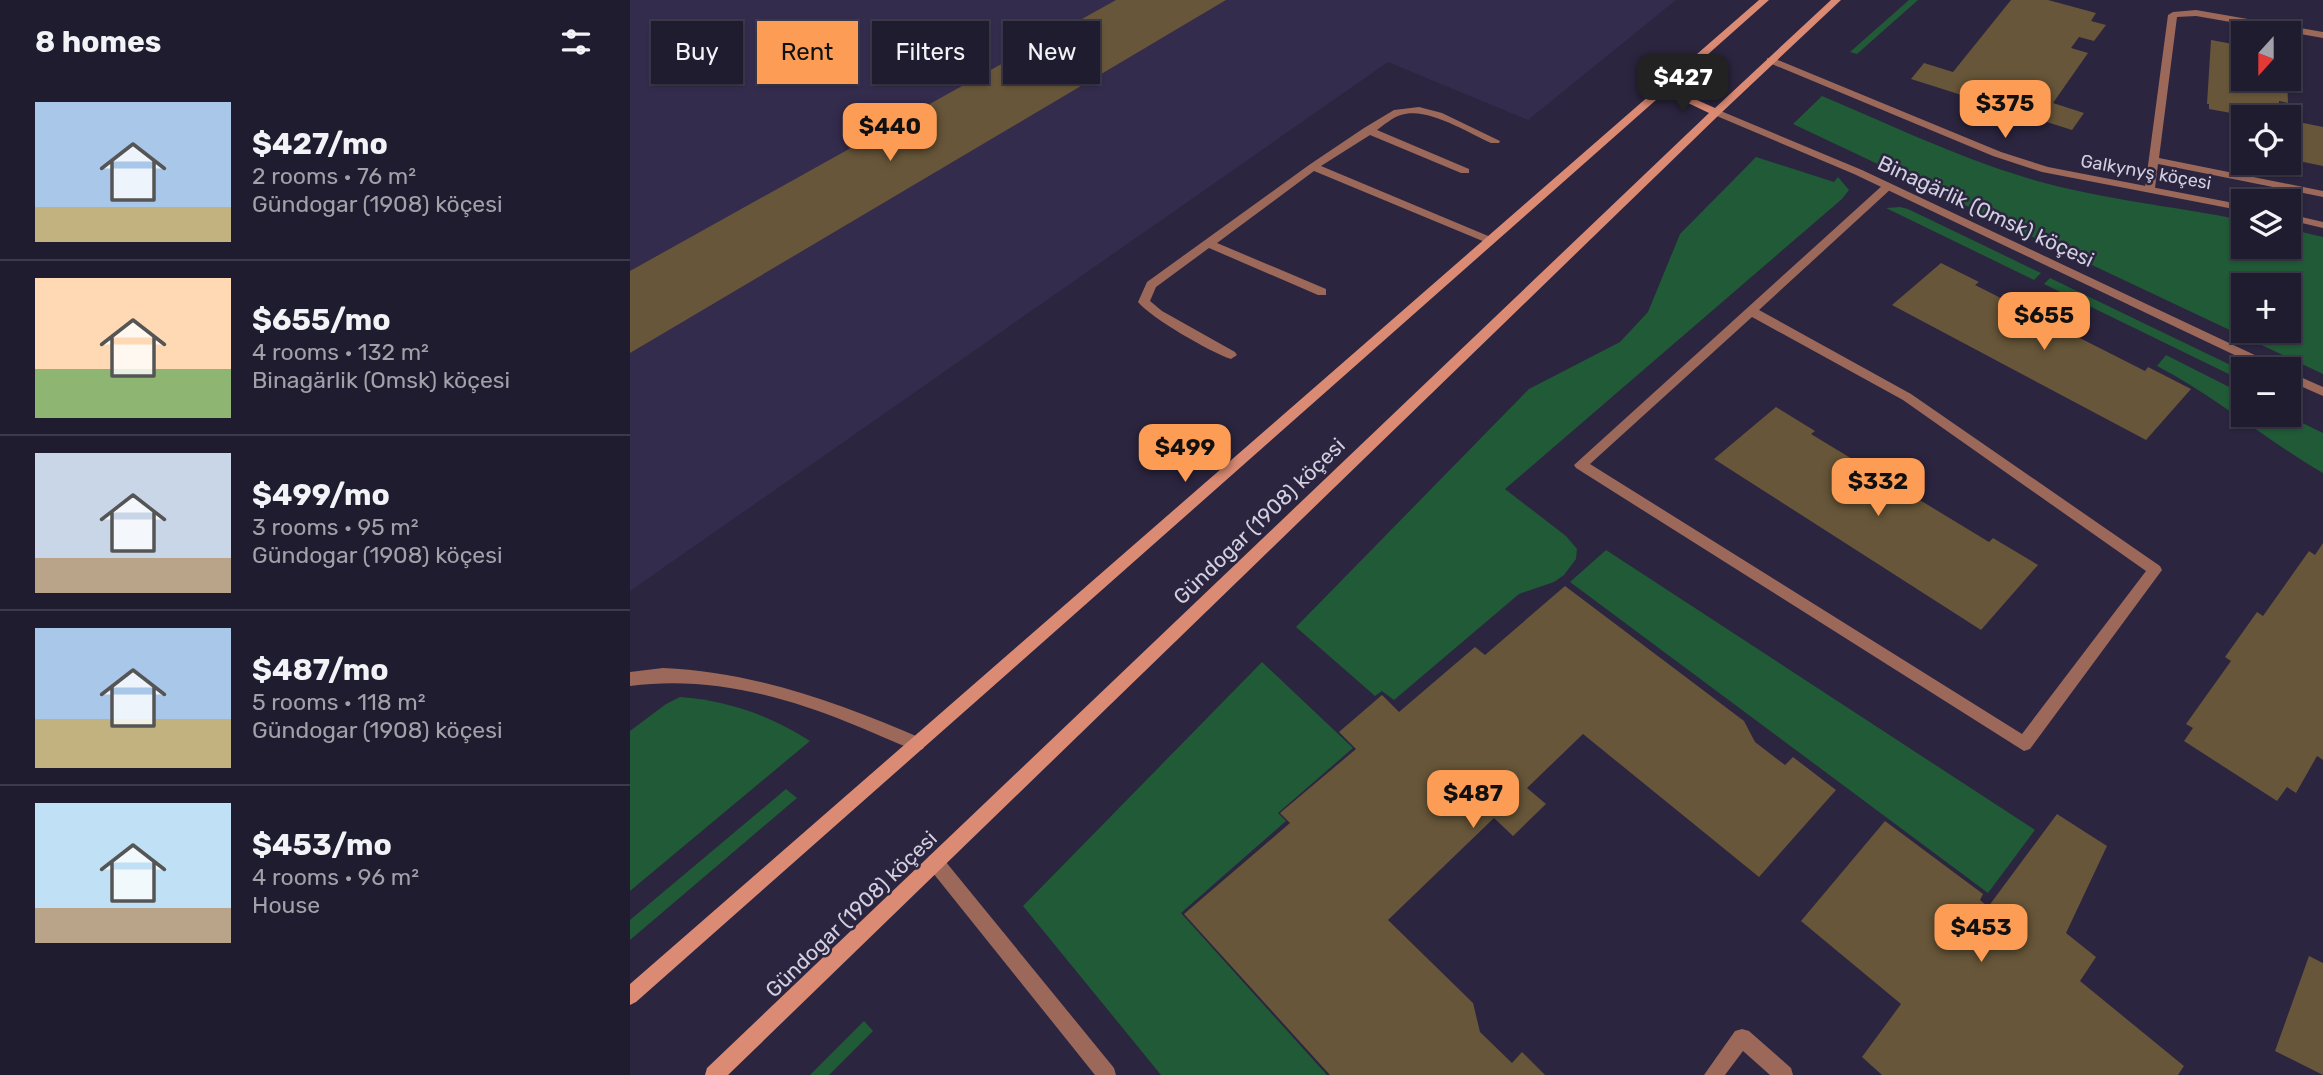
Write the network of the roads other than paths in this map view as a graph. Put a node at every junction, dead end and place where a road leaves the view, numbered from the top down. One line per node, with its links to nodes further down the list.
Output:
1 (1765, 0): 5 (main road)
2 (1836, 0): 4 (main road, Gündogar (1908) köçesi)
3 (2323, 35): 9 (street)
4 (1770, 60): 6 (main road, Gündogar (1908) köçesi); 13 (street, Galkynyş köçesi)
5 (1663, 88): 6 (main road); 18 (main road)
6 (1716, 111): 12 (street, Binagärlik (Omsk) köçesi); 28 (main road, Gündogar (1908) köçesi)
7 (1368, 130): 8 (street); 10 (street); 11 (street)
8 (1495, 141)
9 (2154, 160): 13 (street); 14 (street)
10 (1313, 167): 18 (street); 19 (street)
11 (1465, 171)
12 (1888, 186): 21 (street); 23 (street, Binagärlik (Omsk) köçesi)
13 (2150, 188): 15 (street, Galkynyş köçesi)
14 (2323, 194)
15 (2231, 205)
16 (2301, 220): 17 (street)
17 (2323, 225)
18 (1489, 240): 27 (main road)
19 (1208, 243): 20 (street); 22 (street)
20 (1322, 292)
21 (1751, 311): 21 (street)
22 (1231, 355)
23 (2249, 357)
24 (2301, 382): 25 (street)
25 (2323, 393)
26 (630, 679): 27 (street)
27 (917, 744): 29 (main road)
28 (935, 862): 30 (main road, Gündogar (1908) köçesi); 31 (street)
29 (630, 996)
30 (714, 1075)
31 (1107, 1075)
32 (1713, 1075): 33 (street)
33 (1784, 1075)

